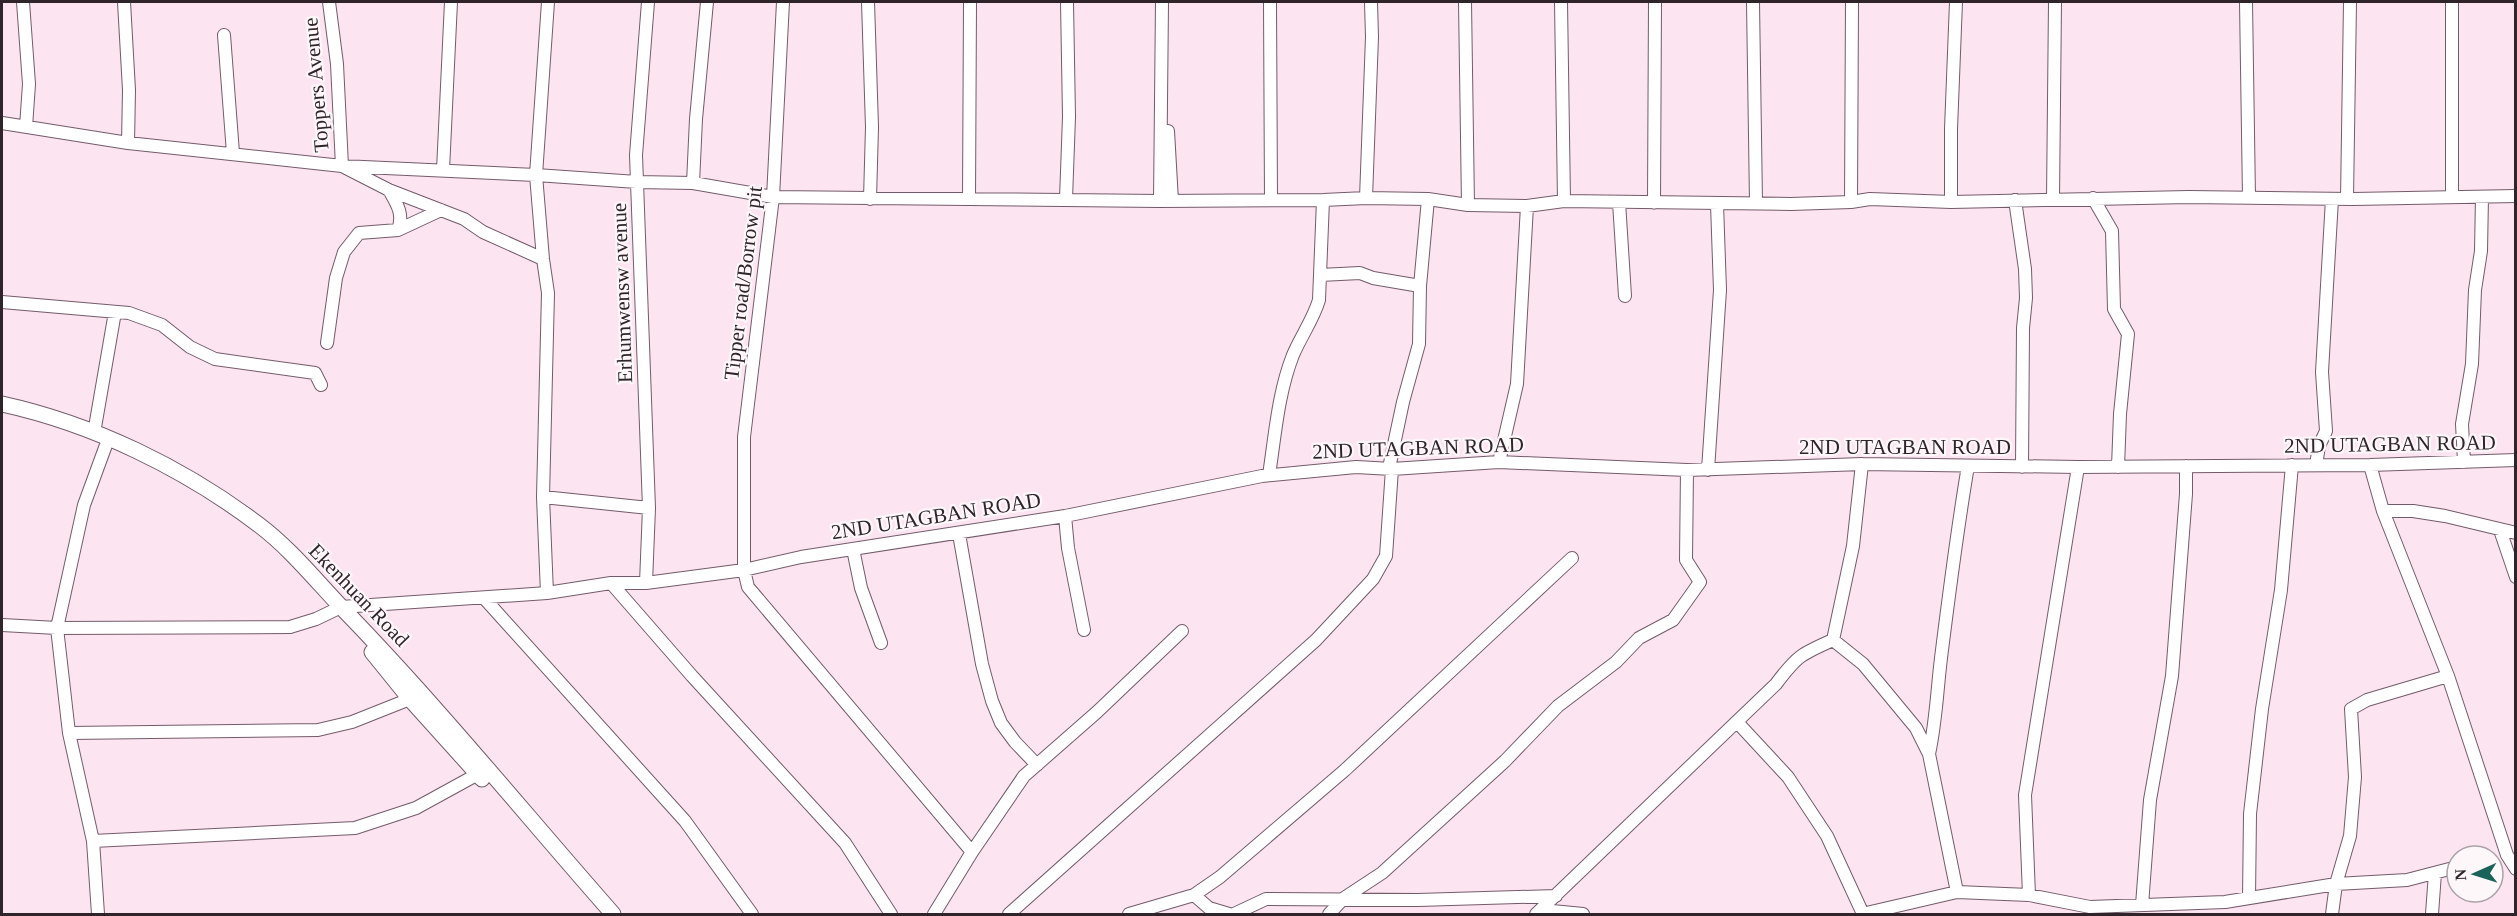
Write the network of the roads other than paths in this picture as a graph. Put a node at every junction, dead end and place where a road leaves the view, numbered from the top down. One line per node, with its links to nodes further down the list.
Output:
1 (23, 2): 27 (street)
2 (124, 2): 28 (street)
3 (329, 2): 30 (street, Toppers Avenue)
4 (451, 2): 31 (street)
5 (548, 2): 32 (street)
6 (648, 2): 33 (street, Erhumwensw avenue)
7 (707, 2): 34 (street)
8 (783, 2): 37 (street, Tipper road/Borrow pit)
9 (868, 2): 43 (street)
10 (970, 2): 44 (street)
11 (1067, 2): 45 (street)
12 (1164, 2): 53 (street)
13 (1270, 2): 49 (street)
14 (1371, 2): 40 (street)
15 (1465, 2): 61 (street)
16 (1562, 2): 54 (street)
17 (1655, 2): 58 (street)
18 (1753, 2): 59 (street)
19 (1851, 2): 56 (street)
20 (1956, 2): 57 (street)
21 (2055, 2): 46 (street)
22 (2246, 2): 42 (street)
23 (2350, 2): 48 (street)
24 (2452, 2): 38 (street)
25 (224, 35): 29 (street)
26 (2, 123): 27 (street)
27 (26, 127): 28 (street)
28 (128, 143): 29 (street)
29 (233, 153): 30 (street)
30 (342, 166): 31 (street); 35 (street)
31 (443, 170): 32 (street)
32 (536, 175): 33 (street); 65 (street)
33 (637, 182): 34 (street); 94 (street, Erhumwensw avenue)
34 (693, 183): 37 (street)
35 (389, 190): 63 (street); 64 (street)
36 (2516, 196): 39 (street)
37 (773, 197): 43 (street); 102 (street, Tipper road/Borrow pit)
38 (2452, 197): 39 (street); 48 (street)
39 (2482, 197): 79 (street)
40 (1365, 198): 50 (street); 51 (street)
41 (2092, 198): 42 (street); 46 (street); 88 (street)
42 (2249, 198): 47 (street)
43 (870, 199): 44 (street)
44 (969, 199): 45 (street)
45 (1066, 199): 53 (street)
46 (2053, 199): 52 (street)
47 (2332, 199): 48 (street); 82 (street)
48 (2347, 199)
49 (1271, 200): 50 (street); 53 (street)
50 (1323, 200): 66 (street)
51 (1428, 200): 61 (street); 67 (street)
52 (2015, 200): 57 (street); 85 (street)
53 (1166, 201)
54 (1564, 201): 55 (street); 62 (street)
55 (1619, 202): 58 (street); 68 (street)
56 (1851, 202): 57 (street); 59 (street)
57 (1951, 202)
58 (1654, 203): 60 (street)
59 (1756, 203): 60 (street)
60 (1717, 204): 91 (street)
61 (1468, 206): 62 (street)
62 (1527, 206): 78 (street)
63 (441, 210): 64 (street); 65 (street)
64 (398, 230): 71 (street)
65 (543, 259): 93 (street)
66 (1320, 274): 67 (street); 92 (street)
67 (1420, 286): 89 (street)
68 (1624, 296)
69 (2, 302): 70 (street)
70 (115, 312): 72 (street); 75 (street)
71 (327, 343)
72 (321, 385)
73 (2, 404): 75 (main road, Ekenhuan Road)
74 (2, 413): 76 (main road, Ekenhuan Road)
75 (94, 433): 108 (main road, Ekenhuan Road)
76 (106, 446): 108 (main road, Ekenhuan Road); 110 (street)
77 (2516, 460): 79 (street, 2ND UTAGBAN ROAD)
78 (1499, 462): 89 (street, 2ND UTAGBAN ROAD); 90 (street, 2ND UTAGBAN ROAD)
79 (2464, 462): 83 (street, 2ND UTAGBAN ROAD)
80 (1863, 464): 84 (street, 2ND UTAGBAN ROAD); 91 (street, 2ND UTAGBAN ROAD); 113 (street)
81 (2292, 465): 82 (street, 2ND UTAGBAN ROAD); 86 (street, 2ND UTAGBAN ROAD); 134 (street)
82 (2316, 465): 83 (street, 2ND UTAGBAN ROAD)
83 (2370, 465): 95 (street)
84 (1968, 466): 85 (street, 2ND UTAGBAN ROAD); 119 (street)
85 (2022, 466): 87 (street, 2ND UTAGBAN ROAD)
86 (2186, 466): 88 (street, 2ND UTAGBAN ROAD); 136 (street)
87 (2078, 467): 88 (street, 2ND UTAGBAN ROAD); 130 (street)
88 (2118, 467)
89 (1391, 469): 92 (street, 2ND UTAGBAN ROAD); 145 (street)
90 (1687, 470): 91 (street, 2ND UTAGBAN ROAD); 133 (street)
91 (1708, 470)
92 (1269, 476): 96 (street, 2ND UTAGBAN ROAD)
93 (543, 496): 94 (street); 106 (street)
94 (650, 508): 105 (street, Erhumwensw avenue)
95 (2383, 511): 97 (street); 115 (street)
96 (1065, 516): 99 (street, 2ND UTAGBAN ROAD); 111 (street)
97 (2500, 531): 98 (street); 103 (street)
98 (2516, 533)
99 (959, 534): 100 (street, 2ND UTAGBAN ROAD); 120 (street)
100 (853, 549): 102 (street, 2ND UTAGBAN ROAD); 114 (street)
101 (1572, 558): 131 (street)
102 (744, 570): 105 (street, 2ND UTAGBAN ROAD); 123 (street)
103 (2516, 577)
104 (611, 583): 105 (street, 2ND UTAGBAN ROAD); 106 (street, 2ND UTAGBAN ROAD); 143 (street)
105 (646, 583)
106 (547, 593): 107 (street, 2ND UTAGBAN ROAD)
107 (484, 598): 108 (street, 2ND UTAGBAN ROAD); 142 (street)
108 (338, 608): 110 (street, 2ND UTAGBAN ROAD); 116 (main road, Ekenhuan Road); 141 (main road, Ekenhuan Road)
109 (2, 625): 110 (street, 2ND UTAGBAN ROAD)
110 (57, 628): 118 (street)
111 (1083, 630)
112 (1182, 631): 120 (street)
113 (1833, 640): 117 (street); 119 (street)
114 (881, 643)
115 (2448, 676): 124 (street); 128 (street)
116 (410, 699): 118 (street); 121 (main road, Ekenhuan Road)
117 (1737, 722): 132 (street); 138 (street)
118 (69, 733): 122 (street)
119 (1929, 754): 129 (street)
120 (1037, 765): 123 (street)
121 (478, 774): 122 (street); 140 (main road, Ekenhuan Road)
122 (93, 841): 139 (street)
123 (972, 852): 144 (street)
124 (2511, 854): 125 (street)
125 (2516, 869)
126 (2445, 870): 127 (street)
127 (2434, 873): 128 (street); 152 (street)
128 (2336, 884): 134 (street); 151 (street)
129 (1957, 892): 130 (street); 138 (street)
130 (2029, 894): 136 (street)
131 (1194, 895): 146 (street); 147 (street)
132 (1556, 896): 133 (street); 137 (street)
133 (1344, 898): 147 (street); 148 (street)
134 (2249, 898): 135 (street)
135 (2231, 901): 136 (street); 150 (street)
136 (2142, 906)
137 (1539, 912): 149 (street)
138 (1863, 914)
139 (98, 915)
140 (599, 915)
141 (613, 915)
142 (752, 915)
143 (891, 915)
144 (934, 915)
145 (1009, 915)
146 (1129, 915)
147 (1231, 915)
148 (1329, 915)
149 (1583, 915)
150 (2230, 915)
151 (2332, 915)
152 (2432, 915)

